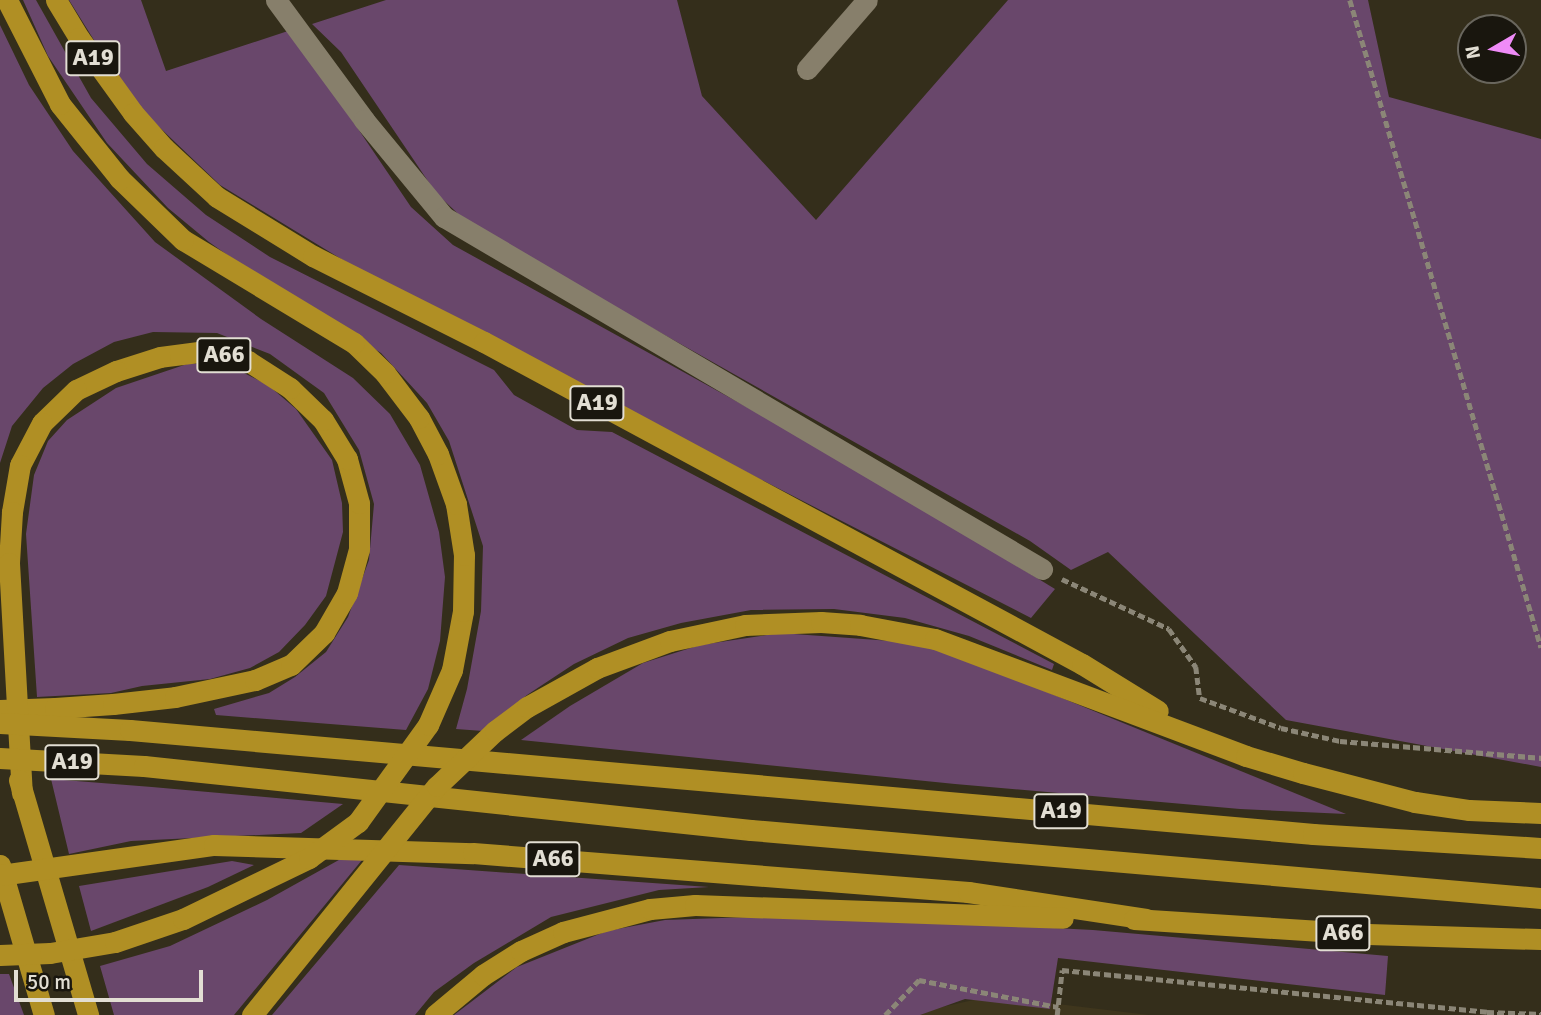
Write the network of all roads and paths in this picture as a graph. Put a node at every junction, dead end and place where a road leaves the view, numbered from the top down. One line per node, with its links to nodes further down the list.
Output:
1 (7, 0): 23 (highway, A19)
2 (56, 0): 12 (highway, A19)
3 (276, 0): 7 (street)
4 (867, 0): 6 (street)
5 (1350, 0): 8 (path)
6 (807, 69)
7 (1042, 569): 14 (path)
8 (1541, 647)
9 (0, 700): 15 (highway, A66)
10 (0, 710): 15 (highway, A66)
11 (0, 723): 17 (highway, A19)
12 (1199, 736): 16 (highway, A19); 28 (highway, A19)
13 (0, 758): 20 (highway, A19)
14 (1541, 758)
15 (22, 793): 27 (highway, A66)
16 (1541, 813)
17 (1541, 848)
18 (0, 865): 26 (highway)
19 (0, 875): 21 (highway, A66)
20 (1541, 898)
21 (1146, 919): 22 (highway, A66); 29 (highway, A66)
22 (1541, 939)
23 (0, 955)
24 (1058, 1007): 25 (path); 30 (path); 31 (path)
25 (1541, 1014)
26 (44, 1015)
27 (88, 1015)
28 (252, 1015)
29 (435, 1015)
30 (885, 1015)
31 (1057, 1015)

